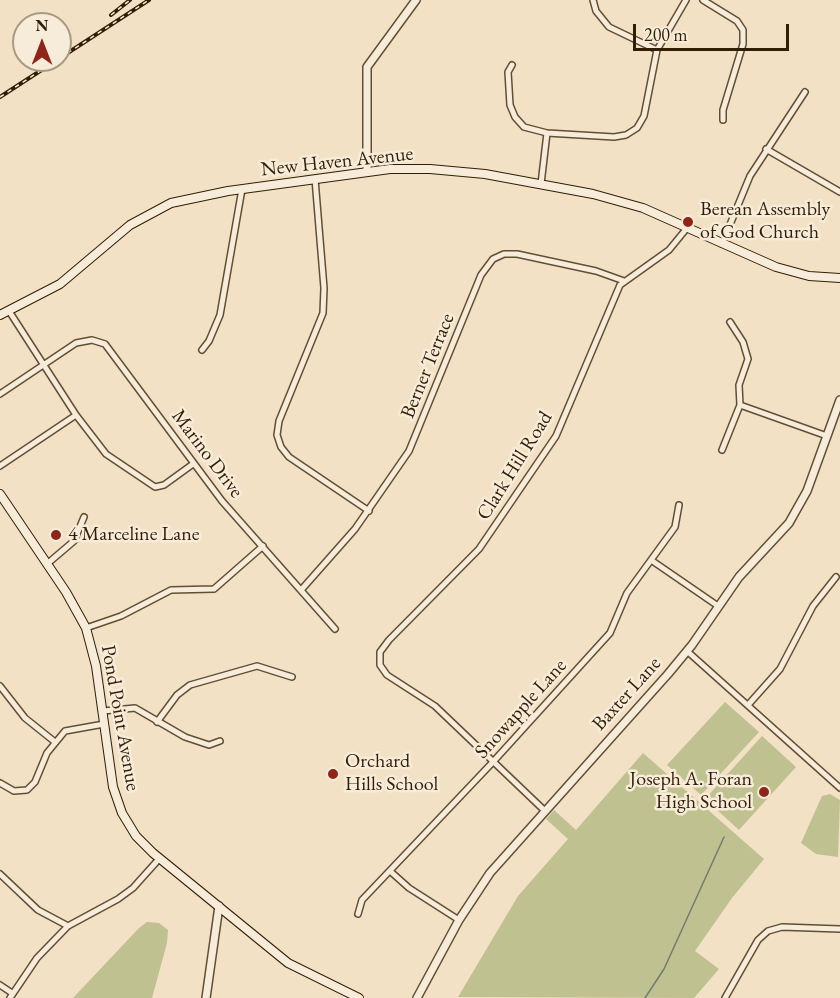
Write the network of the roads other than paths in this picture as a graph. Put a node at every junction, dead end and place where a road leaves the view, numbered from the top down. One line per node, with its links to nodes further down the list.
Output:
1 (416, 0): 11 (street)
2 (593, 0): 5 (street)
3 (686, 0): 5 (street)
4 (703, 0): 8 (street)
5 (657, 50): 9 (street)
6 (512, 65): 9 (street)
7 (805, 92): 10 (street)
8 (723, 120)
9 (547, 133): 13 (street)
10 (766, 149): 15 (street); 17 (street)
11 (366, 171): 12 (main road, New Haven Avenue); 13 (main road, New Haven Avenue)
12 (315, 179): 14 (main road, New Haven Avenue); 35 (street)
13 (541, 184): 16 (main road, New Haven Avenue)
14 (243, 189): 20 (main road, New Haven Avenue); 23 (street)
15 (840, 192)
16 (687, 228): 17 (main road, New Haven Avenue); 19 (street, Clark Hill Road)
17 (722, 244): 18 (main road, New Haven Avenue)
18 (840, 278)
19 (624, 281): 35 (street, Berner Terrace); 54 (street, Clark Hill Road)
20 (9, 311): 21 (main road, New Haven Avenue); 24 (street)
21 (0, 315)
22 (730, 322): 27 (street)
23 (202, 350)
24 (45, 364): 25 (street, Marino Drive); 28 (street); 31 (street, Marino Drive)
25 (0, 394)
26 (840, 400): 29 (street, Baxter Lane)
27 (740, 405): 29 (street); 30 (street)
28 (76, 415): 31 (street); 32 (street)
29 (827, 436): 42 (street, Baxter Lane)
30 (722, 450)
31 (193, 464): 37 (street, Marino Drive)
32 (0, 466)
33 (0, 494): 39 (main road, Pond Point Avenue)
34 (679, 505): 38 (street, Snowapple Lane)
35 (369, 511): 41 (street, Berner Terrace)
36 (84, 517): 39 (street)
37 (263, 546): 41 (street, Marino Drive); 43 (street)
38 (651, 560): 42 (street); 54 (street, Snowapple Lane)
39 (47, 564): 43 (main road, Pond Point Avenue)
40 (836, 577): 48 (street)
41 (302, 589): 44 (street, Marino Drive)
42 (718, 606): 45 (street, Baxter Lane)
43 (86, 628): 49 (main road, Pond Point Avenue)
44 (335, 629)
45 (687, 651): 48 (street); 57 (street, Baxter Lane)
46 (292, 677): 50 (street)
47 (0, 686): 53 (street)
48 (748, 705): 56 (street)
49 (103, 711): 50 (street); 51 (main road, Pond Point Avenue)
50 (157, 722): 52 (street)
51 (104, 724): 53 (street); 58 (main road, Pond Point Avenue)
52 (220, 741)
53 (55, 742): 55 (street)
54 (492, 763): 57 (street); 59 (street, Snowapple Lane)
55 (0, 783)
56 (840, 788)
57 (545, 811): 63 (street, Baxter Lane)
58 (159, 859): 61 (main road, Pond Point Avenue); 64 (street)
59 (390, 871): 62 (street, Snowapple Lane); 63 (street)
60 (0, 874): 64 (street)
61 (219, 906): 68 (street); 69 (main road, Pond Point Avenue)
62 (358, 915)
63 (459, 920): 70 (street, Baxter Lane)
64 (68, 926): 67 (street)
65 (840, 929): 71 (street)
66 (0, 985): 67 (street)
67 (11, 996)
68 (206, 998)
69 (359, 998)
70 (417, 998)
71 (725, 998)

